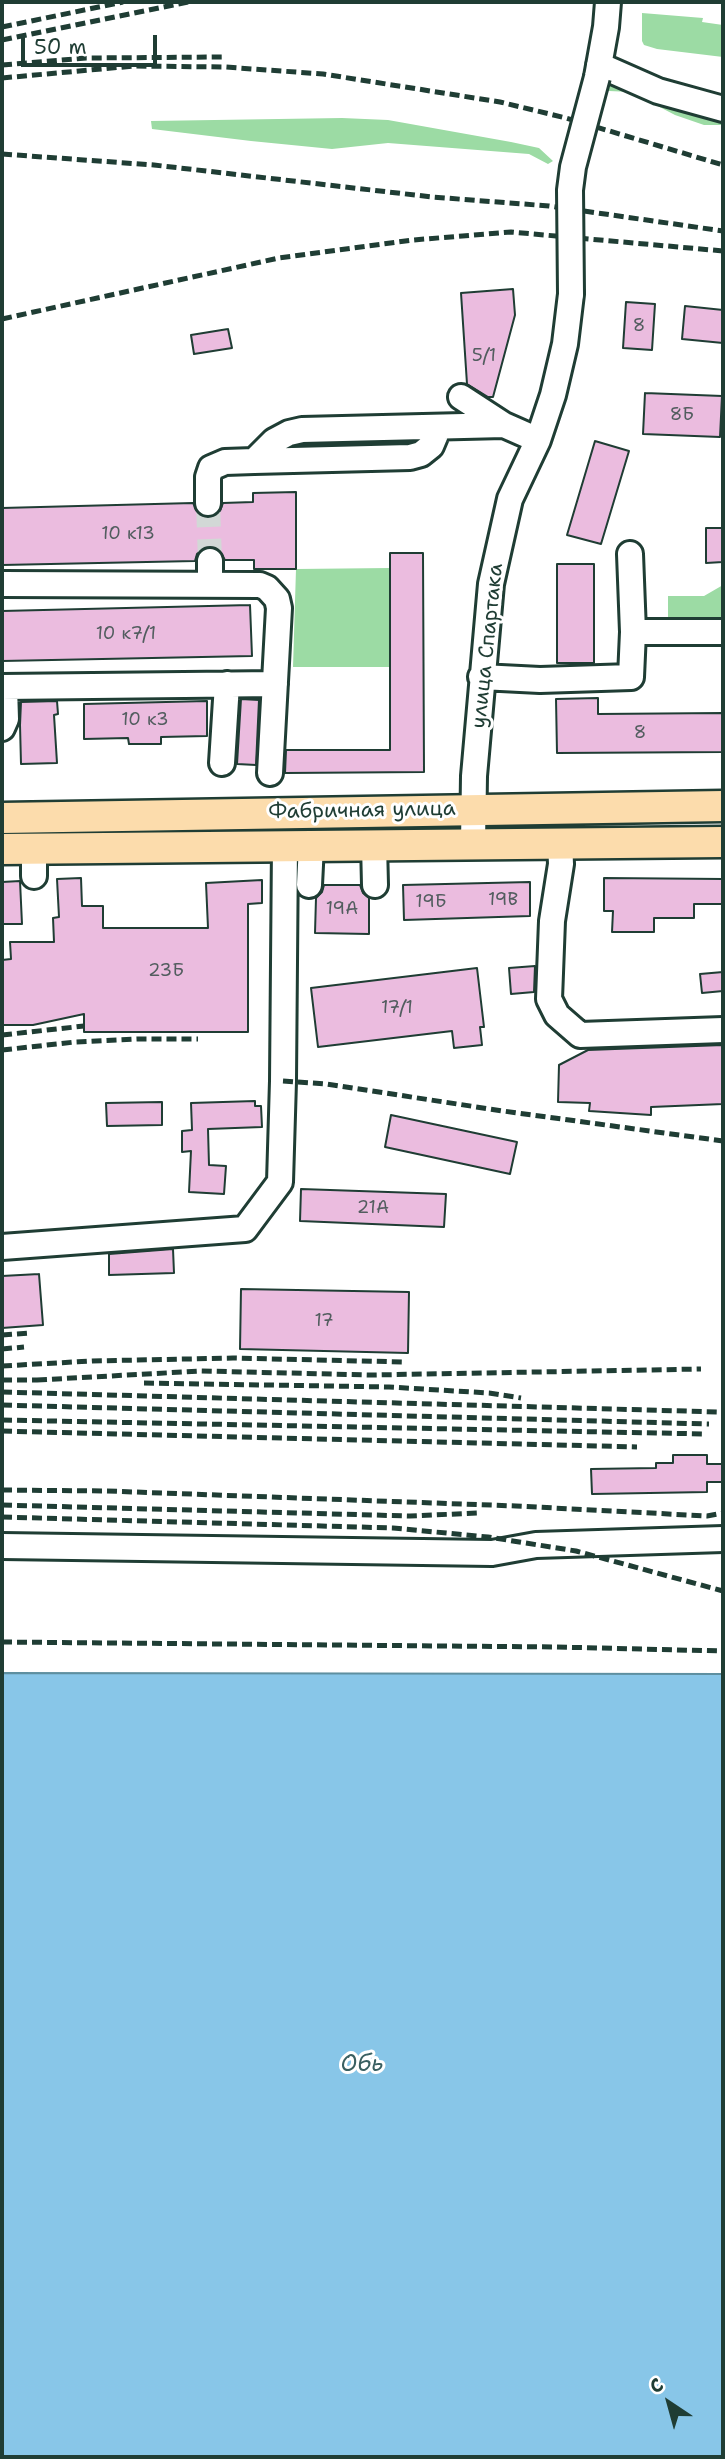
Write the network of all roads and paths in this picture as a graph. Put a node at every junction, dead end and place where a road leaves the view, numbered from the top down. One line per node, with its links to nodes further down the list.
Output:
1 (608, 2): 2 (street, улица Спартака)
2 (598, 71): 3 (street); 6 (street, улица Спартака, bridge)
3 (723, 109)
4 (461, 397): 5 (street)
5 (504, 425): 6 (street); 7 (street)
6 (538, 440): 12 (street, улица Спартака)
7 (208, 503)
8 (630, 554): 10 (street)
9 (2, 584): 14 (street)
10 (634, 632): 11 (street); 12 (street)
11 (723, 632)
12 (481, 677): 20 (street, улица Спартака)
13 (227, 684): 14 (street); 15 (street); 17 (street)
14 (275, 684): 18 (street)
15 (4, 687): 16 (street)
16 (2, 728)
17 (222, 763)
18 (270, 774)
19 (723, 806): 20 (main road, Фабричная улица)
20 (473, 810): 21 (main road, Фабричная улица); 24 (street, улица Спартака)
21 (2, 818)
22 (560, 842): 23 (main road, Фабричная улица); 24 (main road, Фабричная улица); 30 (street)
23 (723, 842)
24 (473, 843): 25 (main road, Фабричная улица)
25 (374, 844): 26 (main road, Фабричная улица); 29 (street)
26 (298, 845): 27 (main road, Фабричная улица); 28 (street); 31 (street)
27 (2, 849)
28 (309, 885)
29 (374, 885)
30 (723, 1030)
31 (2, 1247)
32 (723, 1539): 33 (street)
33 (2, 1546)

